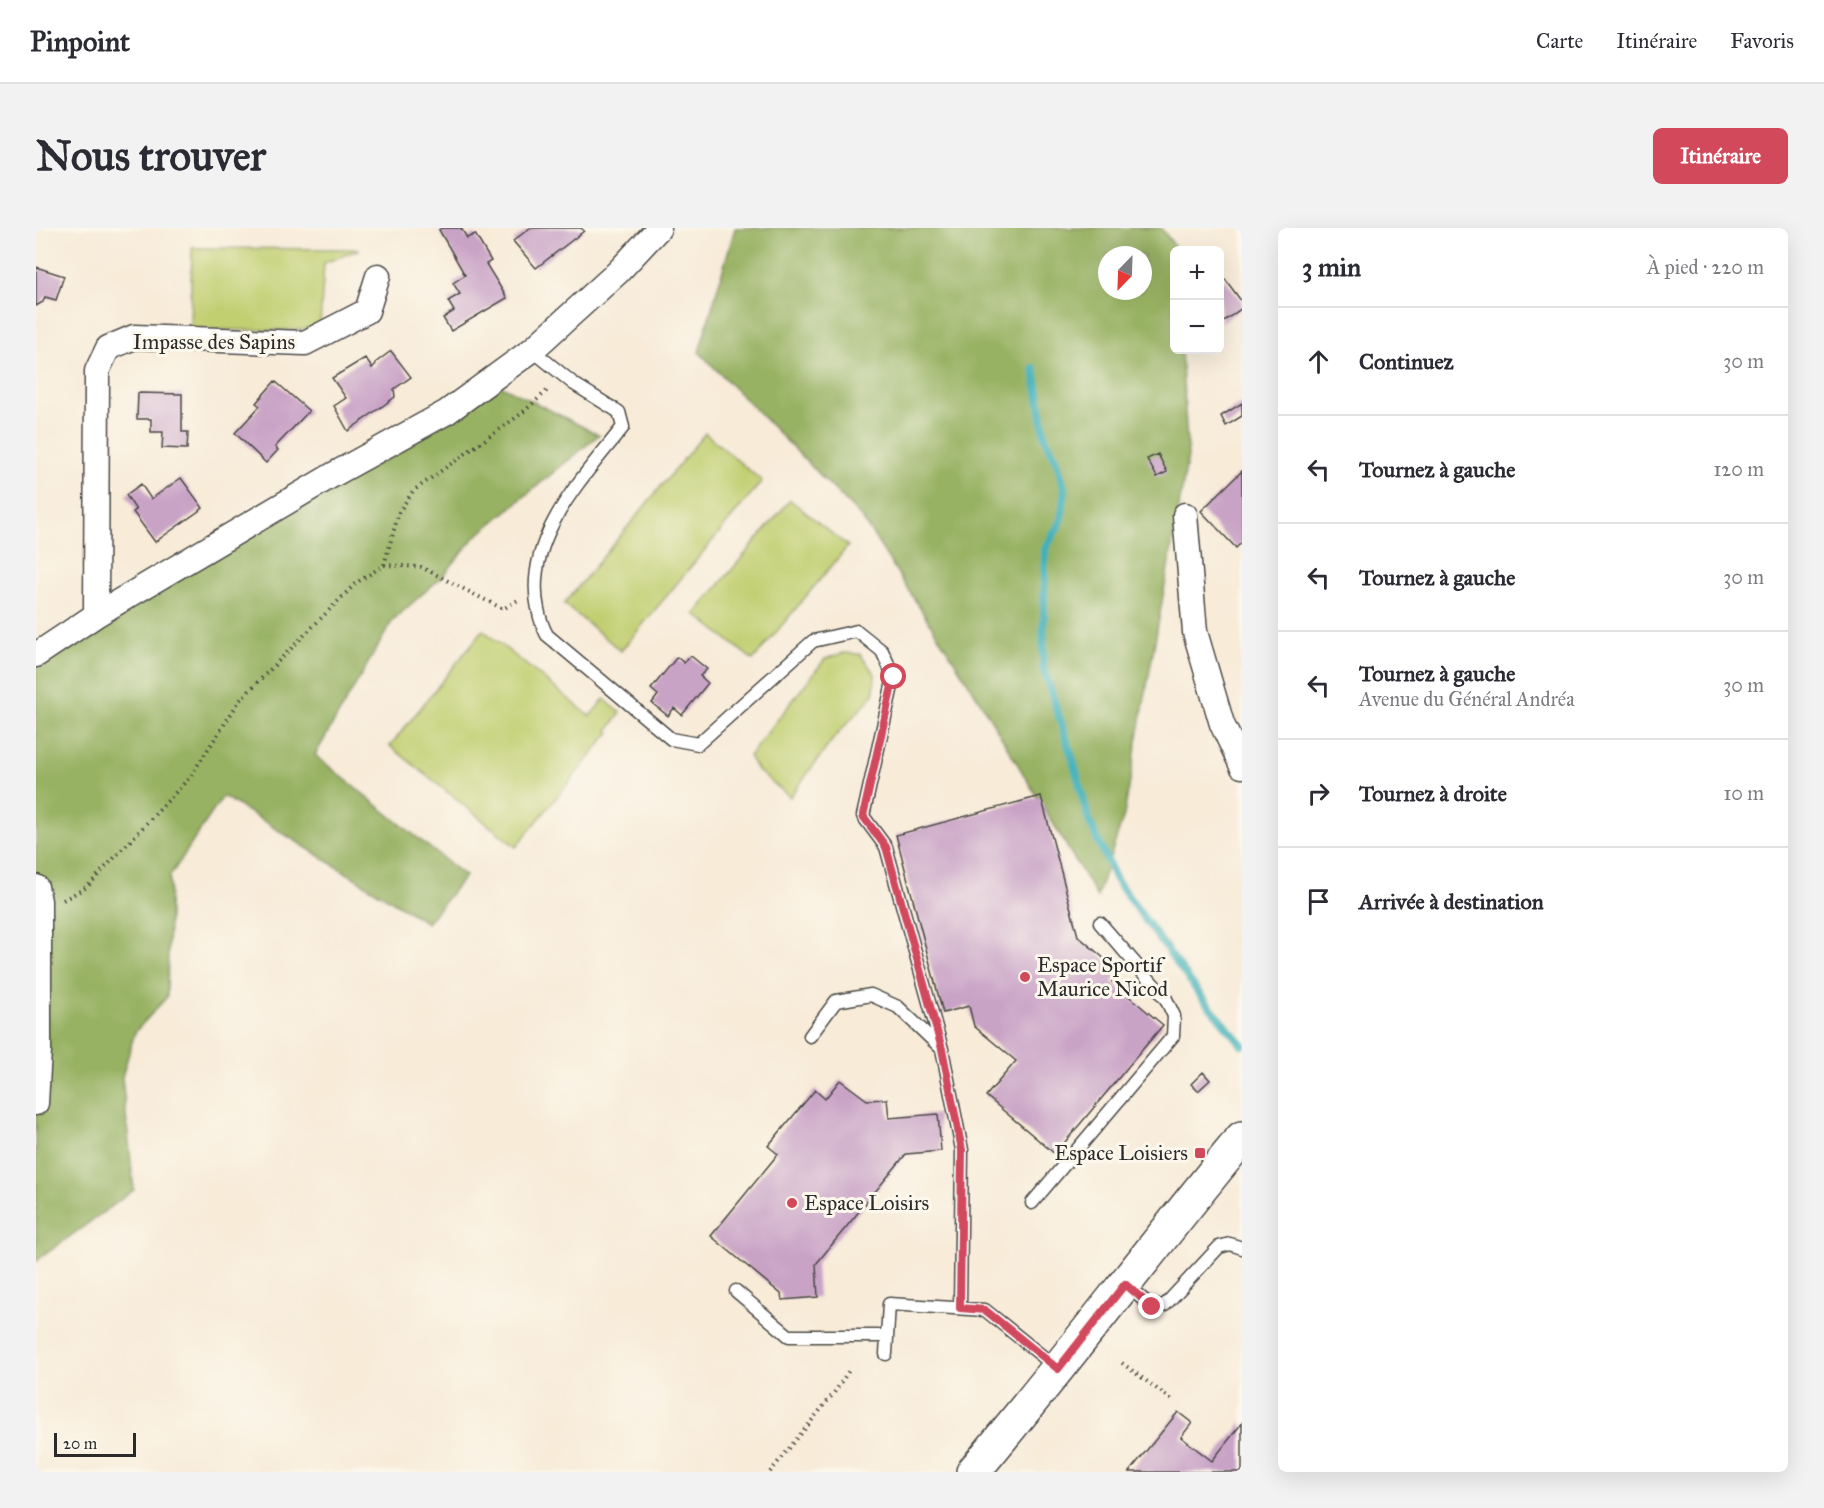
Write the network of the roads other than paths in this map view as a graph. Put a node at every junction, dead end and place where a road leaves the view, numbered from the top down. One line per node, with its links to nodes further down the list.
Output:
1 (659, 228): 3 (street)
2 (378, 276): 5 (street, Impasse des Sapins)
3 (532, 350): 5 (street); 11 (lane)
4 (1185, 515): 7 (street)
5 (96, 615): 6 (street)
6 (36, 655)
7 (1242, 766)
8 (36, 887): 12 (street)
9 (1100, 923): 14 (lane)
10 (810, 1036): 11 (lane)
11 (942, 1049): 18 (lane)
12 (36, 1103)
13 (1242, 1138): 16 (main road)
14 (1032, 1203)
15 (1242, 1248): 16 (lane)
16 (1125, 1284): 21 (main road)
17 (736, 1292): 19 (lane)
18 (960, 1308): 19 (lane); 21 (lane)
19 (887, 1336): 20 (lane)
20 (886, 1354)
21 (1058, 1369): 22 (main road)
22 (973, 1472)

